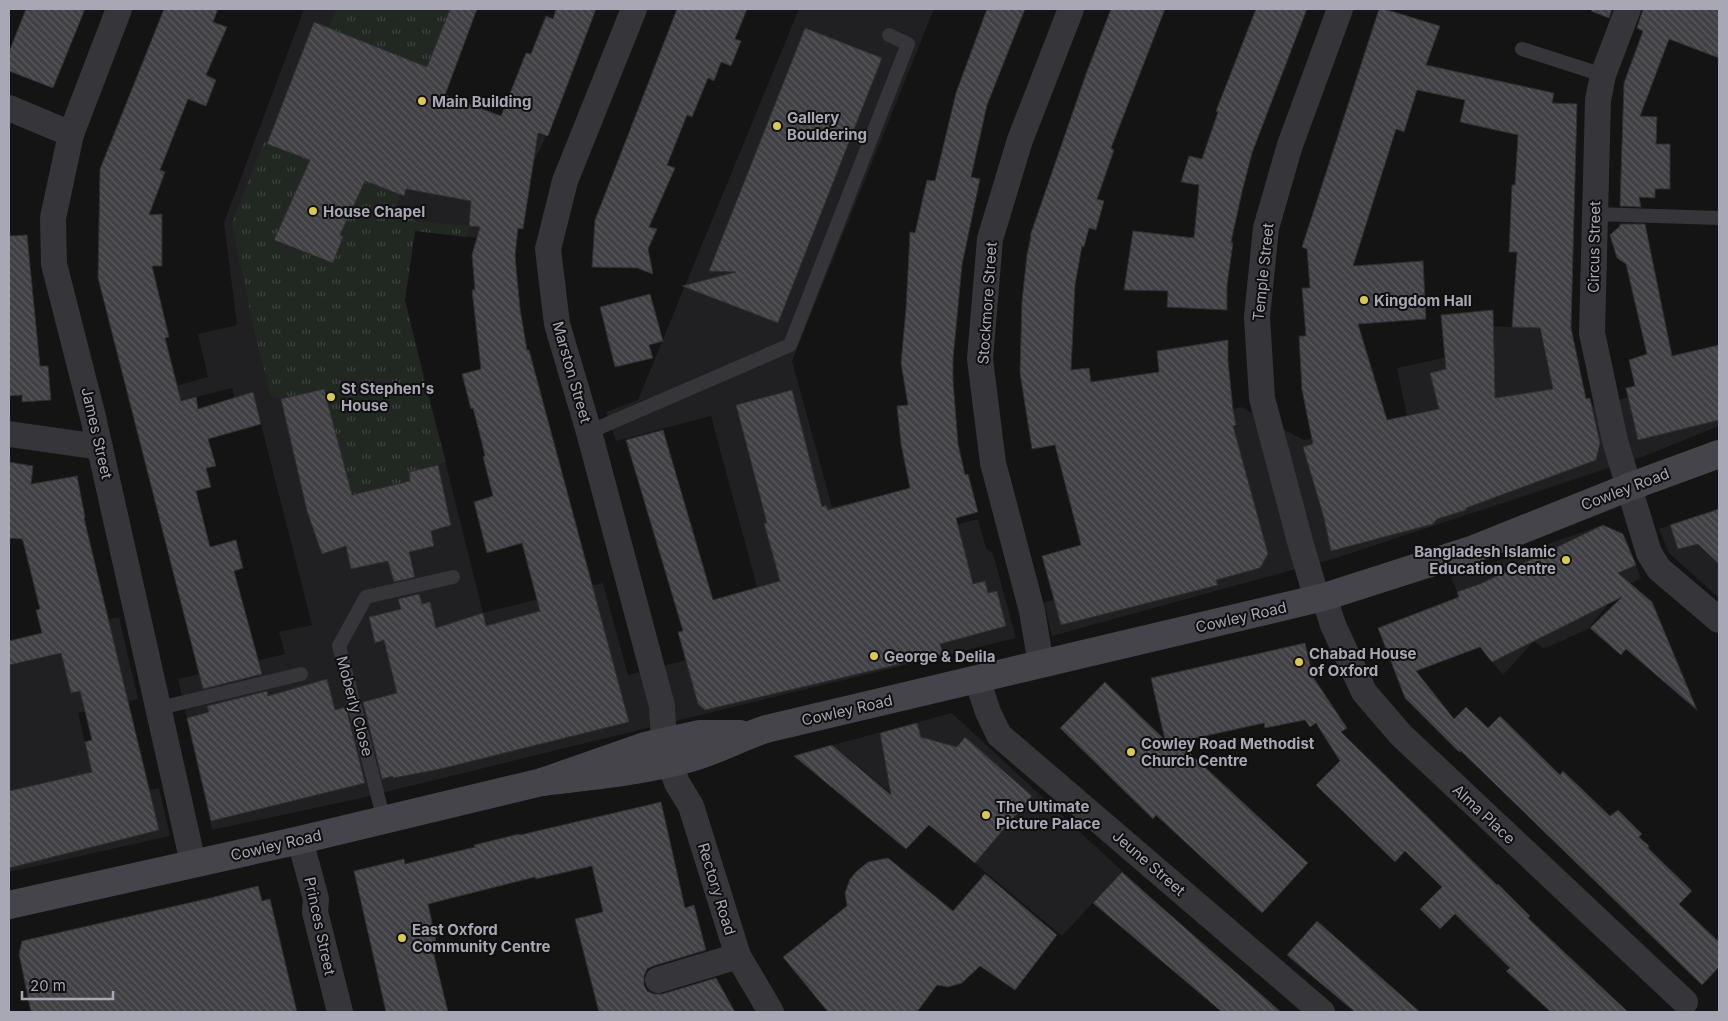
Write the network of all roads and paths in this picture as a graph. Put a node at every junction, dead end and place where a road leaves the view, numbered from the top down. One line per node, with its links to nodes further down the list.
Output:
1 (120, 9): 10 (street, James Street)
2 (634, 9): 13 (street, Marston Street)
3 (1072, 9): 21 (street, Stockmore Street)
4 (1340, 9): 19 (street, Temple Street)
5 (1628, 9): 8 (street, Circus Street)
6 (889, 35): 13 (lane)
7 (1522, 49): 8 (lane)
8 (1603, 75): 11 (street, Circus Street)
9 (9, 108): 10 (street)
10 (71, 134): 15 (street, James Street)
11 (1594, 214): 12 (lane); 17 (street, Circus Street)
12 (1719, 218)
13 (589, 432): 25 (street, Marston Street)
14 (9, 434): 15 (street)
15 (100, 447): 24 (street, James Street)
16 (1719, 454): 17 (main road, Cowley Road)
17 (1629, 487): 19 (main road, Cowley Road); 20 (street, Circus Street)
18 (453, 577): 26 (lane, Moberly Close)
19 (1321, 598): 21 (main road, Cowley Road); 32 (street, Alma Place)
20 (1719, 620)
21 (1041, 664): 23 (main road, Cowley Road)
22 (301, 674): 24 (lane)
23 (977, 679): 25 (main road, Cowley Road); 35 (street, Jeune Street)
24 (160, 708): 28 (street, James Street)
25 (667, 752): 26 (main road, Cowley Road); 30 (street, Rectory Road)
26 (384, 820): 27 (main road, Cowley Road)
27 (300, 840): 28 (main road, Cowley Road); 33 (street, Princes Street)
28 (193, 863): 29 (main road, Cowley Road)
29 (9, 905)
30 (738, 956): 31 (street); 34 (street, Rectory Road)
31 (658, 980)
32 (1690, 1007)
33 (340, 1012)
34 (771, 1012)
35 (1322, 1012)

